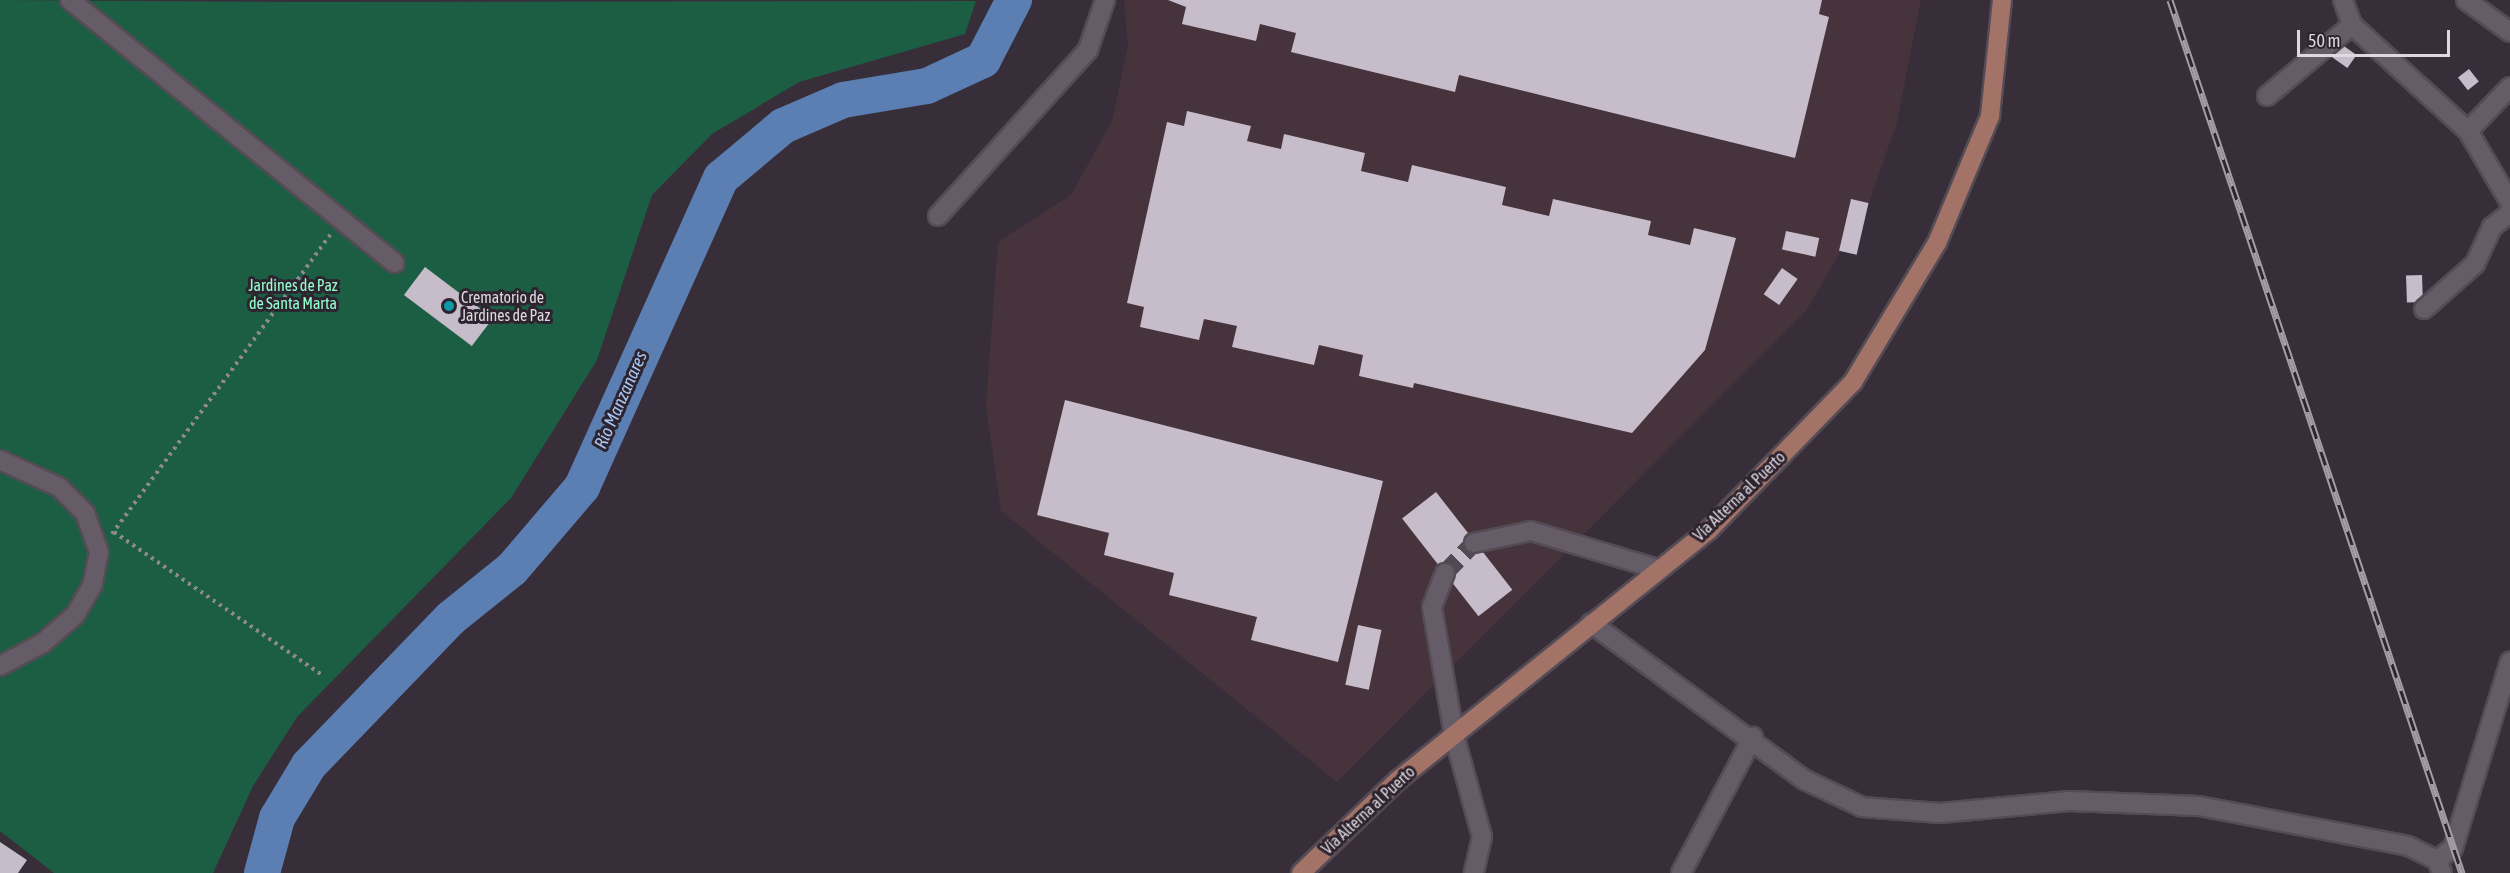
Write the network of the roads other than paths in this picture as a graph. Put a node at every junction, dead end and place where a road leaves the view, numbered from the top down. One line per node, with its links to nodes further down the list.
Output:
1 (70, 0): 14 (street)
2 (1104, 0): 13 (street)
3 (2002, 0): 18 (main road, Vía Alterna al Puerto)
4 (2343, 0): 6 (street)
5 (2466, 0): 7 (street)
6 (2352, 25): 9 (street); 10 (street)
7 (2510, 32)
8 (2510, 87): 10 (street)
9 (2267, 96)
10 (2468, 131): 11 (street)
11 (2510, 202)
12 (2510, 213): 15 (street)
13 (938, 216)
14 (395, 263)
15 (2424, 309)
16 (0, 460): 22 (street)
17 (1474, 543): 18 (street)
18 (1658, 569): 20 (main road, Vía Alterna al Puerto)
19 (1445, 573): 23 (street)
20 (1591, 622): 23 (main road, Vía Alterna al Puerto); 24 (street)
21 (2510, 662): 25 (street)
22 (0, 666)
23 (1454, 735): 26 (main road, Vía Alterna al Puerto); 27 (street)
24 (1753, 737): 25 (street); 28 (street)
25 (2439, 866)
26 (1301, 873)
27 (1474, 873)
28 (1682, 873)

